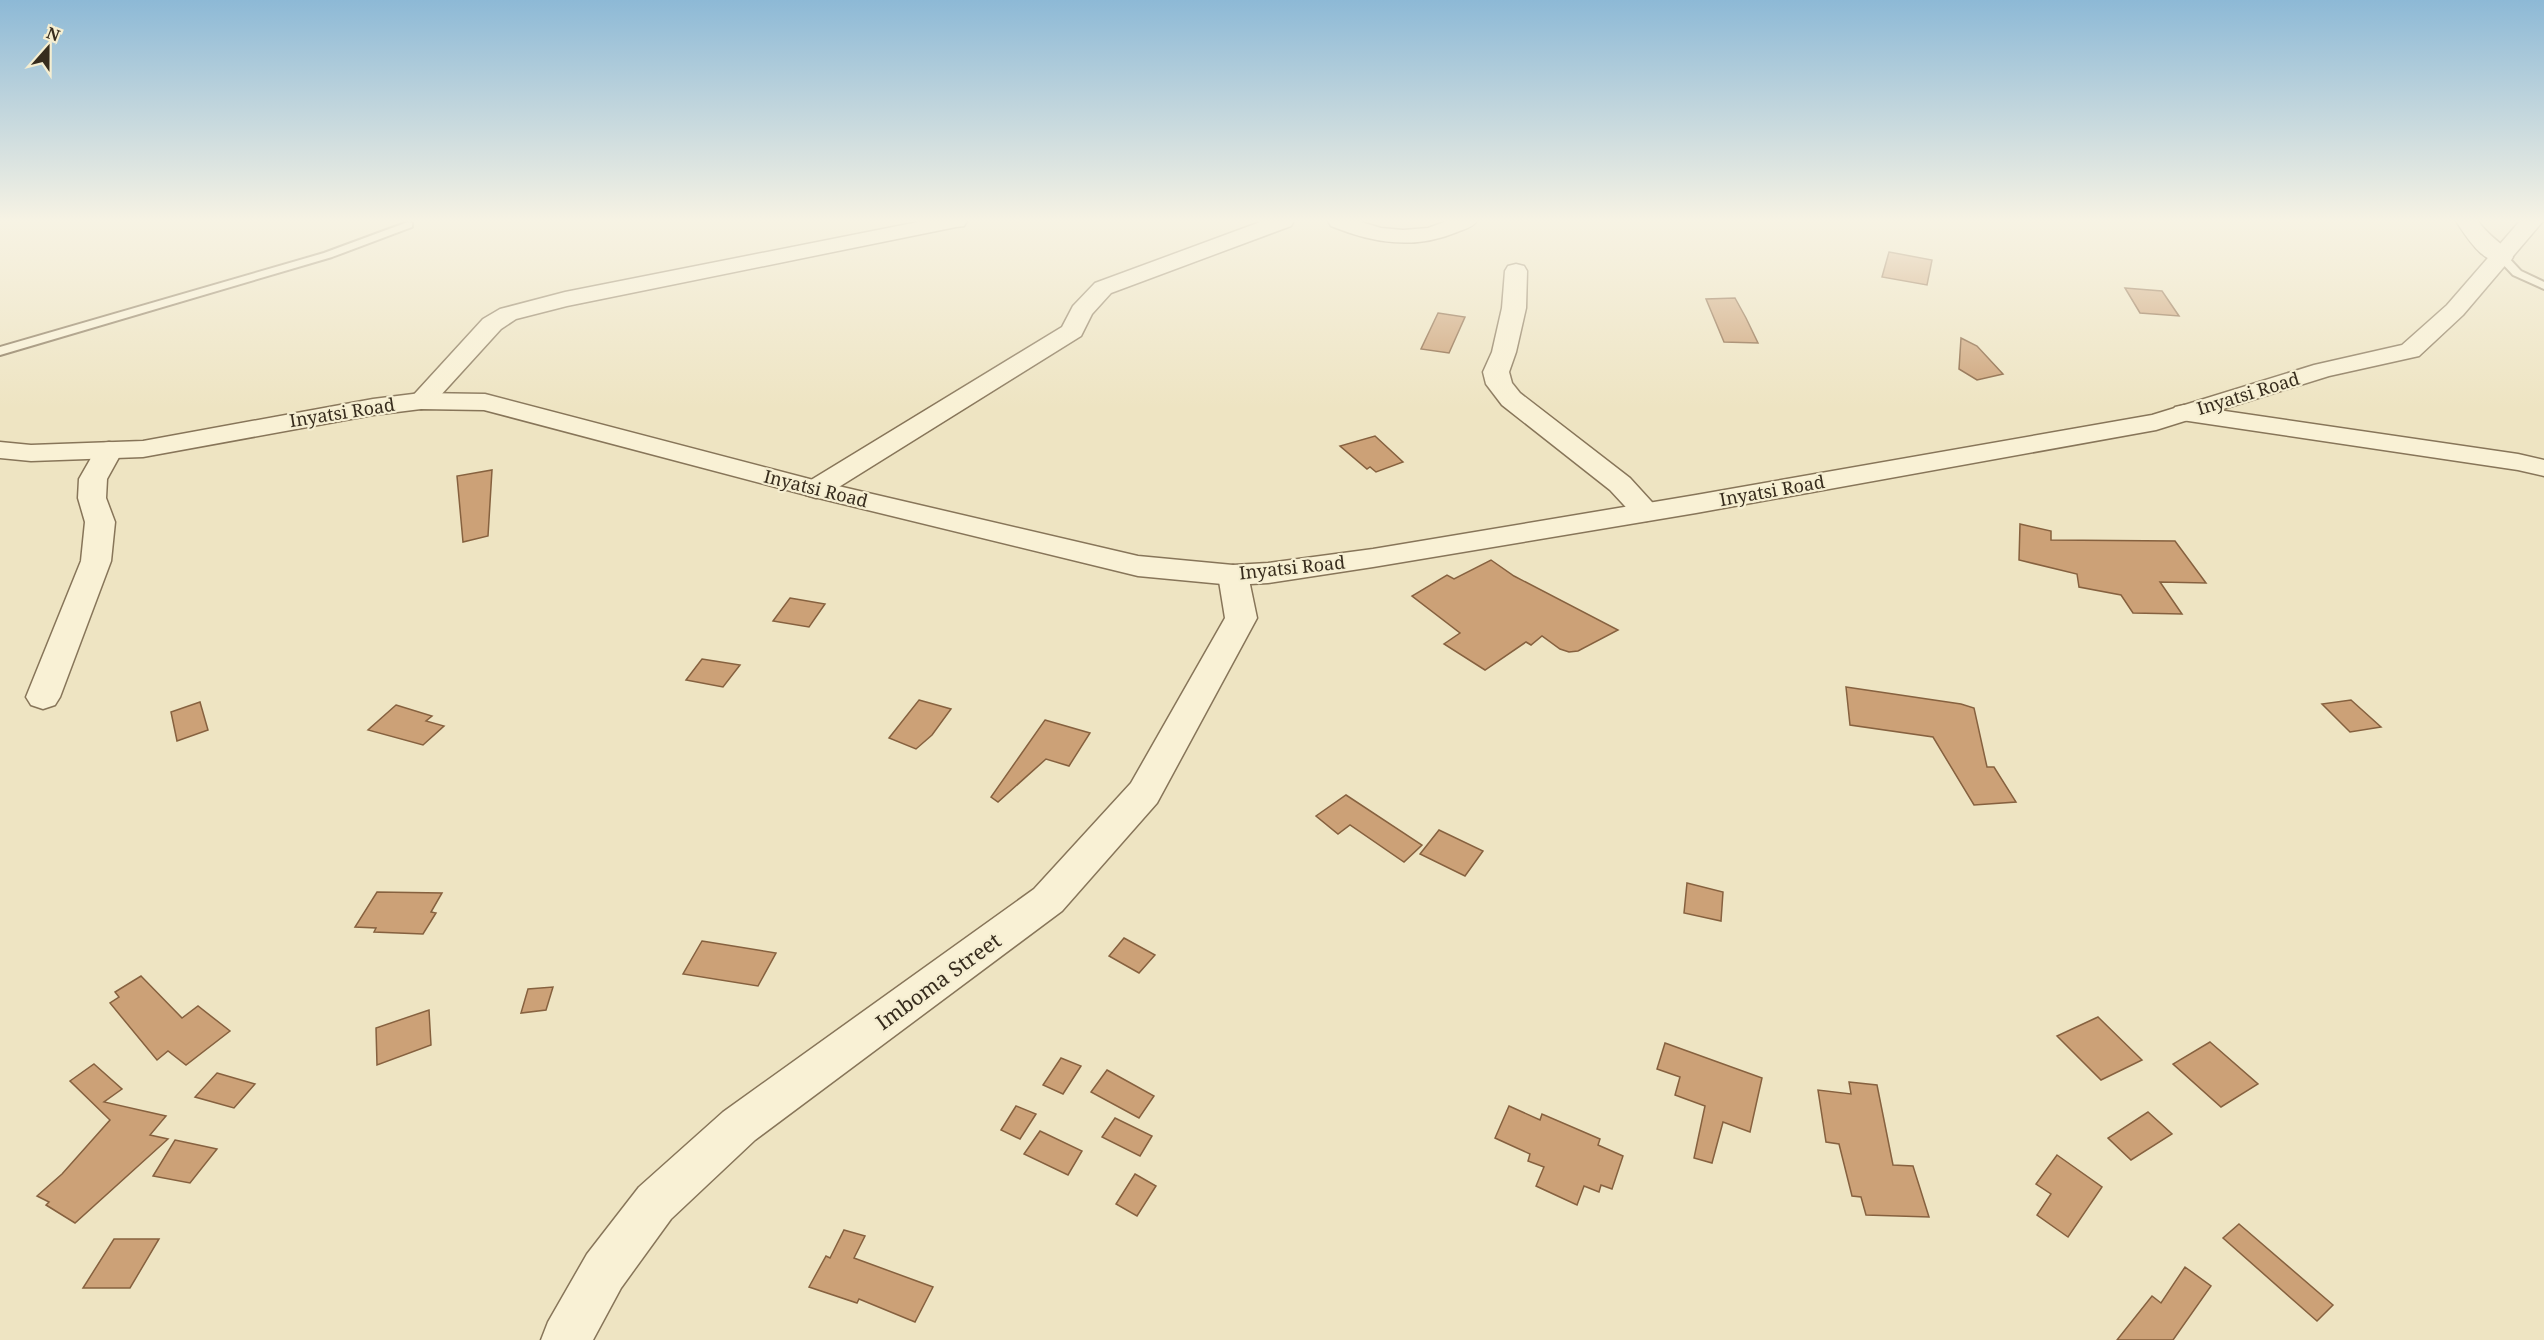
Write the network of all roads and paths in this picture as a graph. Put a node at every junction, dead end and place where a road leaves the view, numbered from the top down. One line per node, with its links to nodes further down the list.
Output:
1 (228, 284): 6 (lane)
2 (643, 284): 7 (street)
3 (1115, 284): 12 (street)
4 (1515, 284): 13 (street)
5 (2478, 284): 8 (street, Inyatsi Road)
6 (0, 351)
7 (421, 401): 10 (street, Inyatsi Road); 12 (street, Inyatsi Road)
8 (2184, 413): 11 (street); 13 (street, Inyatsi Road)
9 (0, 450): 10 (street, Inyatsi Road)
10 (108, 450): 15 (street)
11 (2544, 468)
12 (816, 489): 14 (street, Inyatsi Road)
13 (1646, 512): 14 (street, Inyatsi Road)
14 (1233, 575): 16 (street, Imboma Street)
15 (43, 697)
16 (566, 1340)

